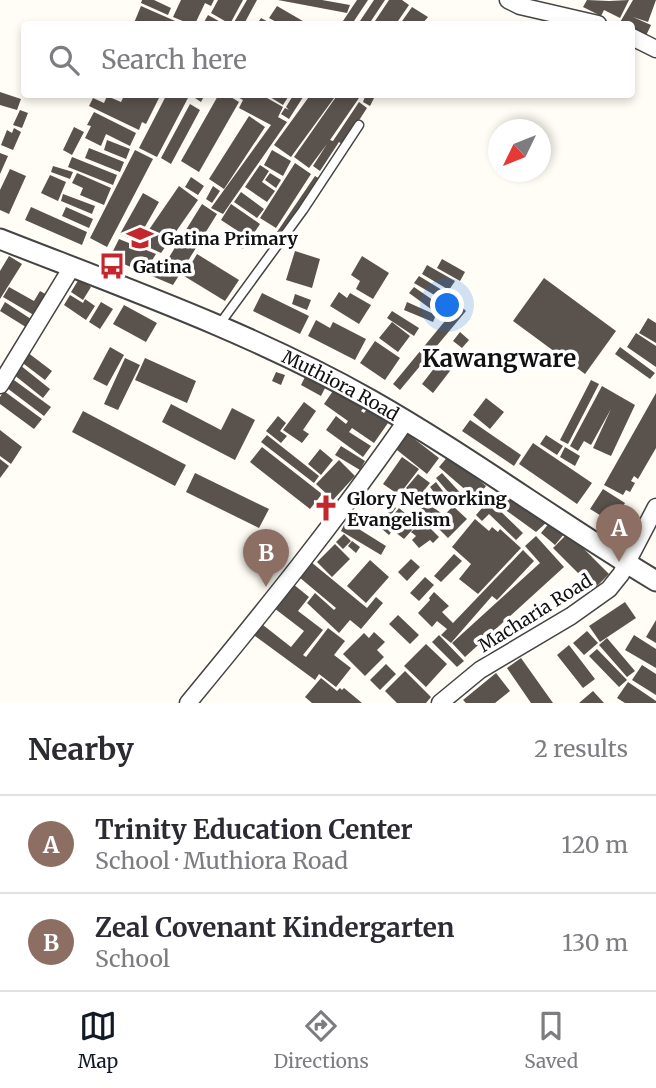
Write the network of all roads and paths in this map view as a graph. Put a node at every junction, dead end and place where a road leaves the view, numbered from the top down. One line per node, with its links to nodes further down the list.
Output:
1 (508, 0): 2 (street)
2 (585, 21)
3 (635, 38): 4 (street)
4 (656, 49)
5 (359, 125): 8 (lane)
6 (0, 239): 7 (street, Muthiora Road)
7 (72, 267): 8 (street, Muthiora Road); 9 (street)
8 (219, 325): 10 (street, Muthiora Road)
9 (0, 385)
10 (406, 421): 12 (street, Muthiora Road); 14 (street)
11 (656, 507): 12 (street, Macharia Road)
12 (626, 563): 13 (street, Muthiora Road); 15 (street, Macharia Road)
13 (656, 581)
14 (188, 703)
15 (440, 703)

